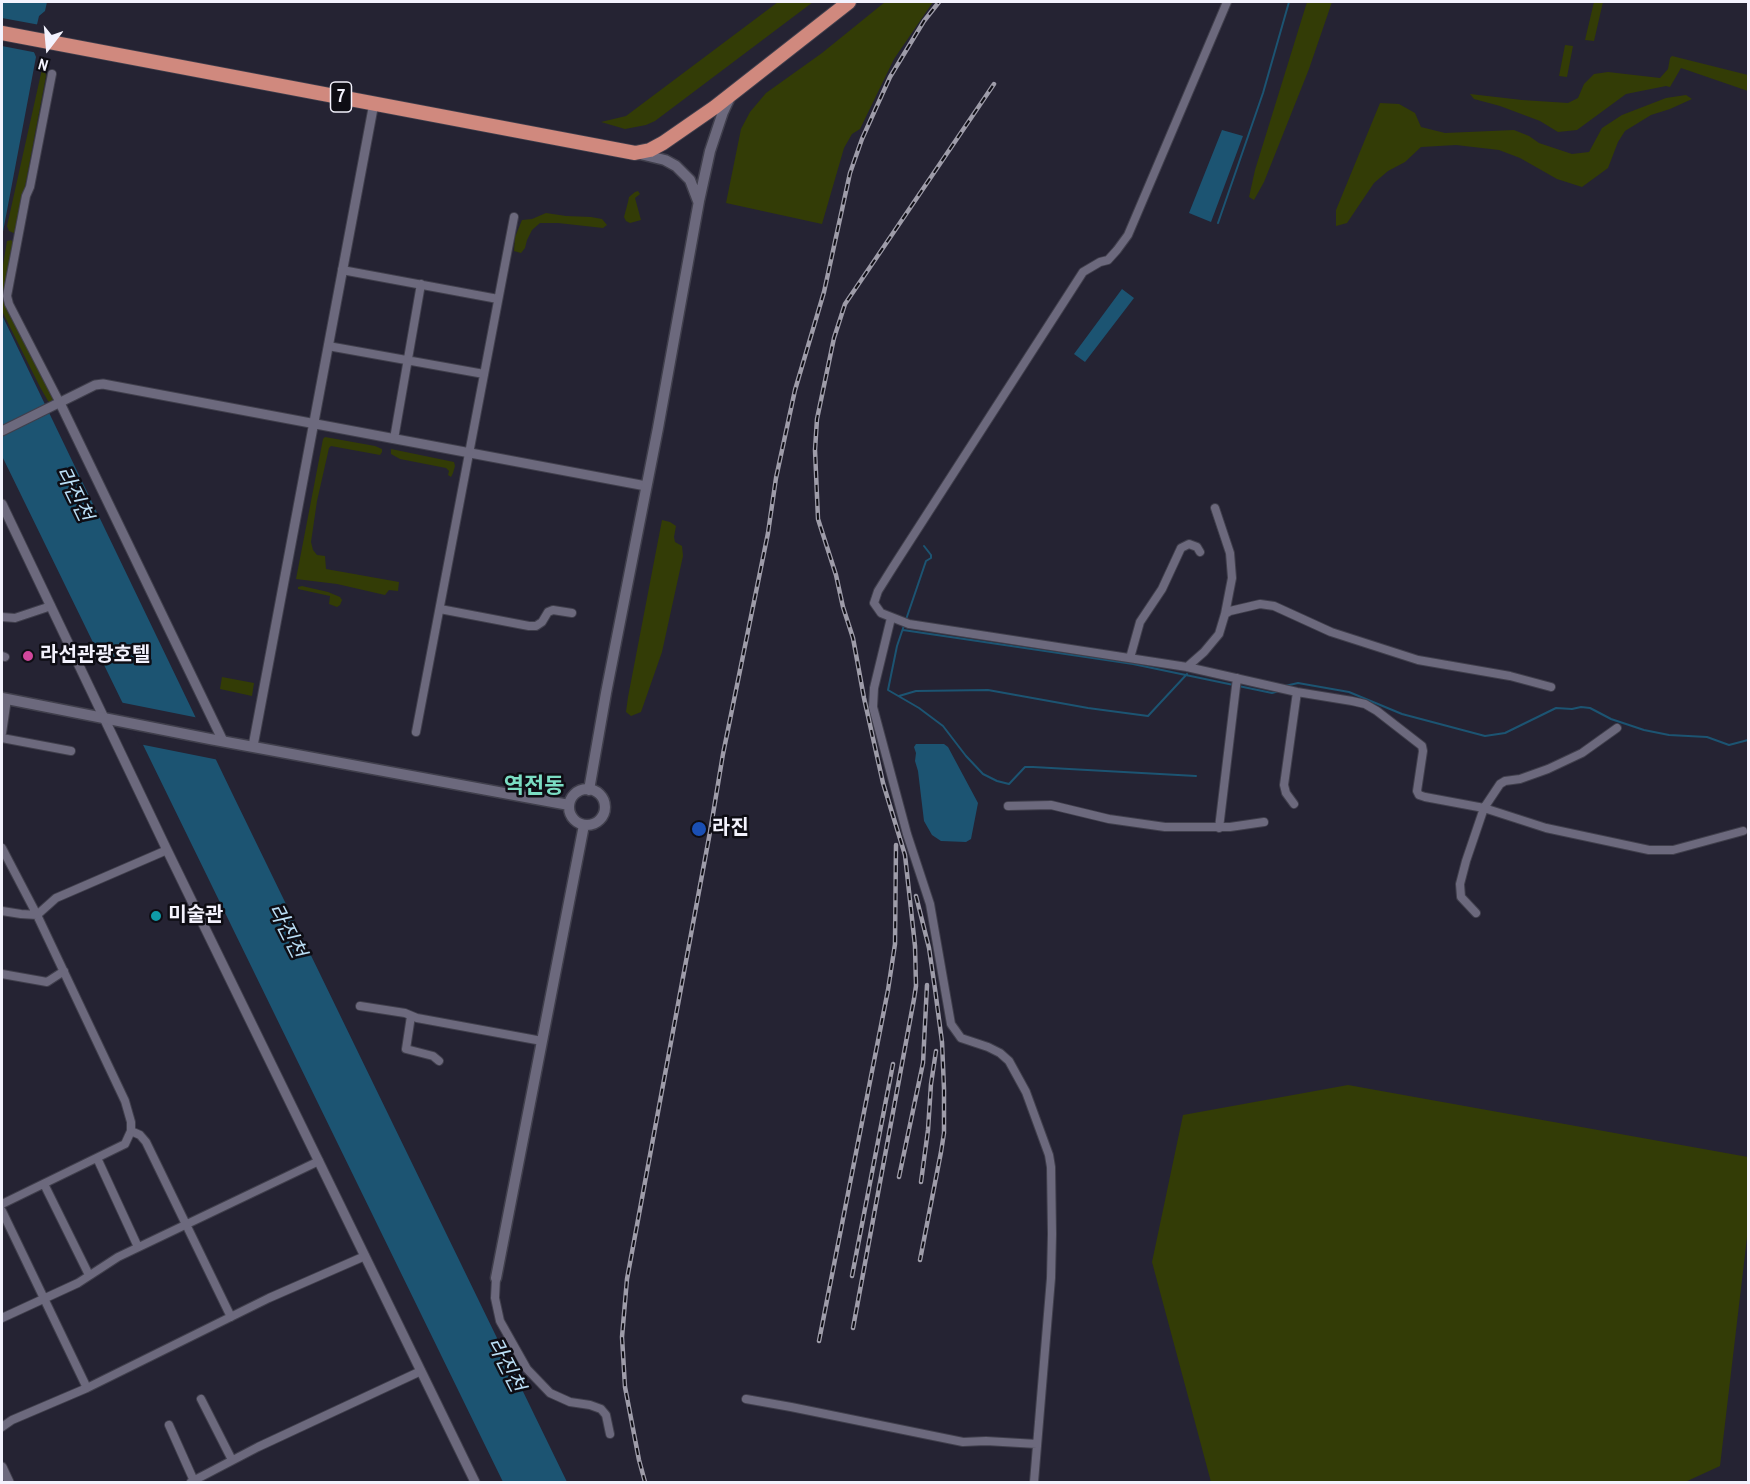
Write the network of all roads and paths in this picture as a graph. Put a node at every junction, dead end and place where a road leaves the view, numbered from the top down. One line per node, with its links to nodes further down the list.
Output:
1 (849, 2): 5 (highway)
2 (1227, 2): 30 (street)
3 (2, 33): 6 (highway, 7)
4 (52, 74): 16 (street)
5 (732, 92): 7 (highway); 8 (main road)
6 (374, 103): 7 (highway, 7); 10 (street)
7 (635, 153): 8 (main road)
8 (699, 201): 21 (main road)
9 (514, 216): 12 (street)
10 (342, 270): 11 (street); 13 (street)
11 (421, 284): 12 (street); 14 (street)
12 (498, 299): 15 (street)
13 (328, 346): 14 (street); 17 (street)
14 (408, 360): 15 (street); 19 (street)
15 (484, 374): 20 (street)
16 (60, 403): 17 (street); 18 (street); 42 (street)
17 (313, 423): 19 (street); 43 (street)
18 (2, 431)
19 (394, 439): 20 (street)
20 (469, 453): 21 (street); 26 (street)
21 (646, 486): 45 (main road)
22 (2, 504): 25 (street)
23 (1215, 508): 28 (street)
24 (1200, 552): 31 (street)
25 (51, 606): 29 (street); 37 (street)
26 (440, 609): 27 (street); 39 (street)
27 (572, 613)
28 (1225, 614): 32 (street); 34 (street)
29 (2, 617)
30 (891, 618): 31 (street); 86 (street)
31 (1130, 658): 32 (street)
32 (1187, 667): 33 (street)
33 (1237, 678): 35 (street); 52 (street)
34 (1551, 687)
35 (1297, 692): 46 (street); 49 (street)
36 (4, 698): 37 (main road); 40 (street)
37 (104, 719): 42 (main road); 55 (street)
38 (1617, 728): 49 (street)
39 (416, 732)
40 (2, 733)
41 (2, 738): 44 (street)
42 (223, 741): 43 (main road)
43 (253, 746): 47 (main road)
44 (70, 751)
45 (590, 790): 47 (main road); 51 (main road)
46 (1294, 804)
47 (569, 805): 51 (main road)
48 (1008, 806): 52 (street)
49 (1484, 808): 53 (street); 57 (street)
50 (1264, 822): 52 (street)
51 (584, 825): 63 (main road)
52 (1219, 828)
53 (1743, 831)
54 (2, 848): 58 (street)
55 (168, 850): 58 (street); 67 (street)
56 (2, 911): 58 (street)
57 (1476, 913)
58 (37, 915): 59 (street)
59 (64, 971): 60 (street); 65 (street)
60 (2, 974)
61 (360, 1006): 62 (street)
62 (411, 1016): 63 (street); 64 (street)
63 (542, 1041): 75 (main road)
64 (439, 1061)
65 (132, 1131): 66 (street); 71 (street)
66 (97, 1158): 68 (street); 72 (street)
67 (319, 1161): 71 (street); 73 (street)
68 (44, 1184): 69 (street); 74 (street)
69 (2, 1204)
70 (2, 1211): 76 (street)
71 (186, 1224): 72 (street); 77 (street)
72 (138, 1247): 74 (street)
73 (365, 1256): 77 (street); 79 (street)
74 (89, 1275): 76 (street)
75 (496, 1278): 85 (street)
76 (45, 1298): 78 (street); 80 (street)
77 (231, 1317): 80 (street)
78 (2, 1318)
79 (421, 1371): 87 (street); 89 (street)
80 (87, 1388): 84 (street)
81 (201, 1399): 87 (street)
82 (746, 1400): 86 (street)
83 (169, 1425): 91 (street)
84 (2, 1427)
85 (610, 1434)
86 (1037, 1444): 92 (street)
87 (232, 1460): 91 (street)
88 (2, 1467): 90 (street)
89 (472, 1481)
90 (9, 1482)
91 (192, 1482)
92 (1034, 1482)

